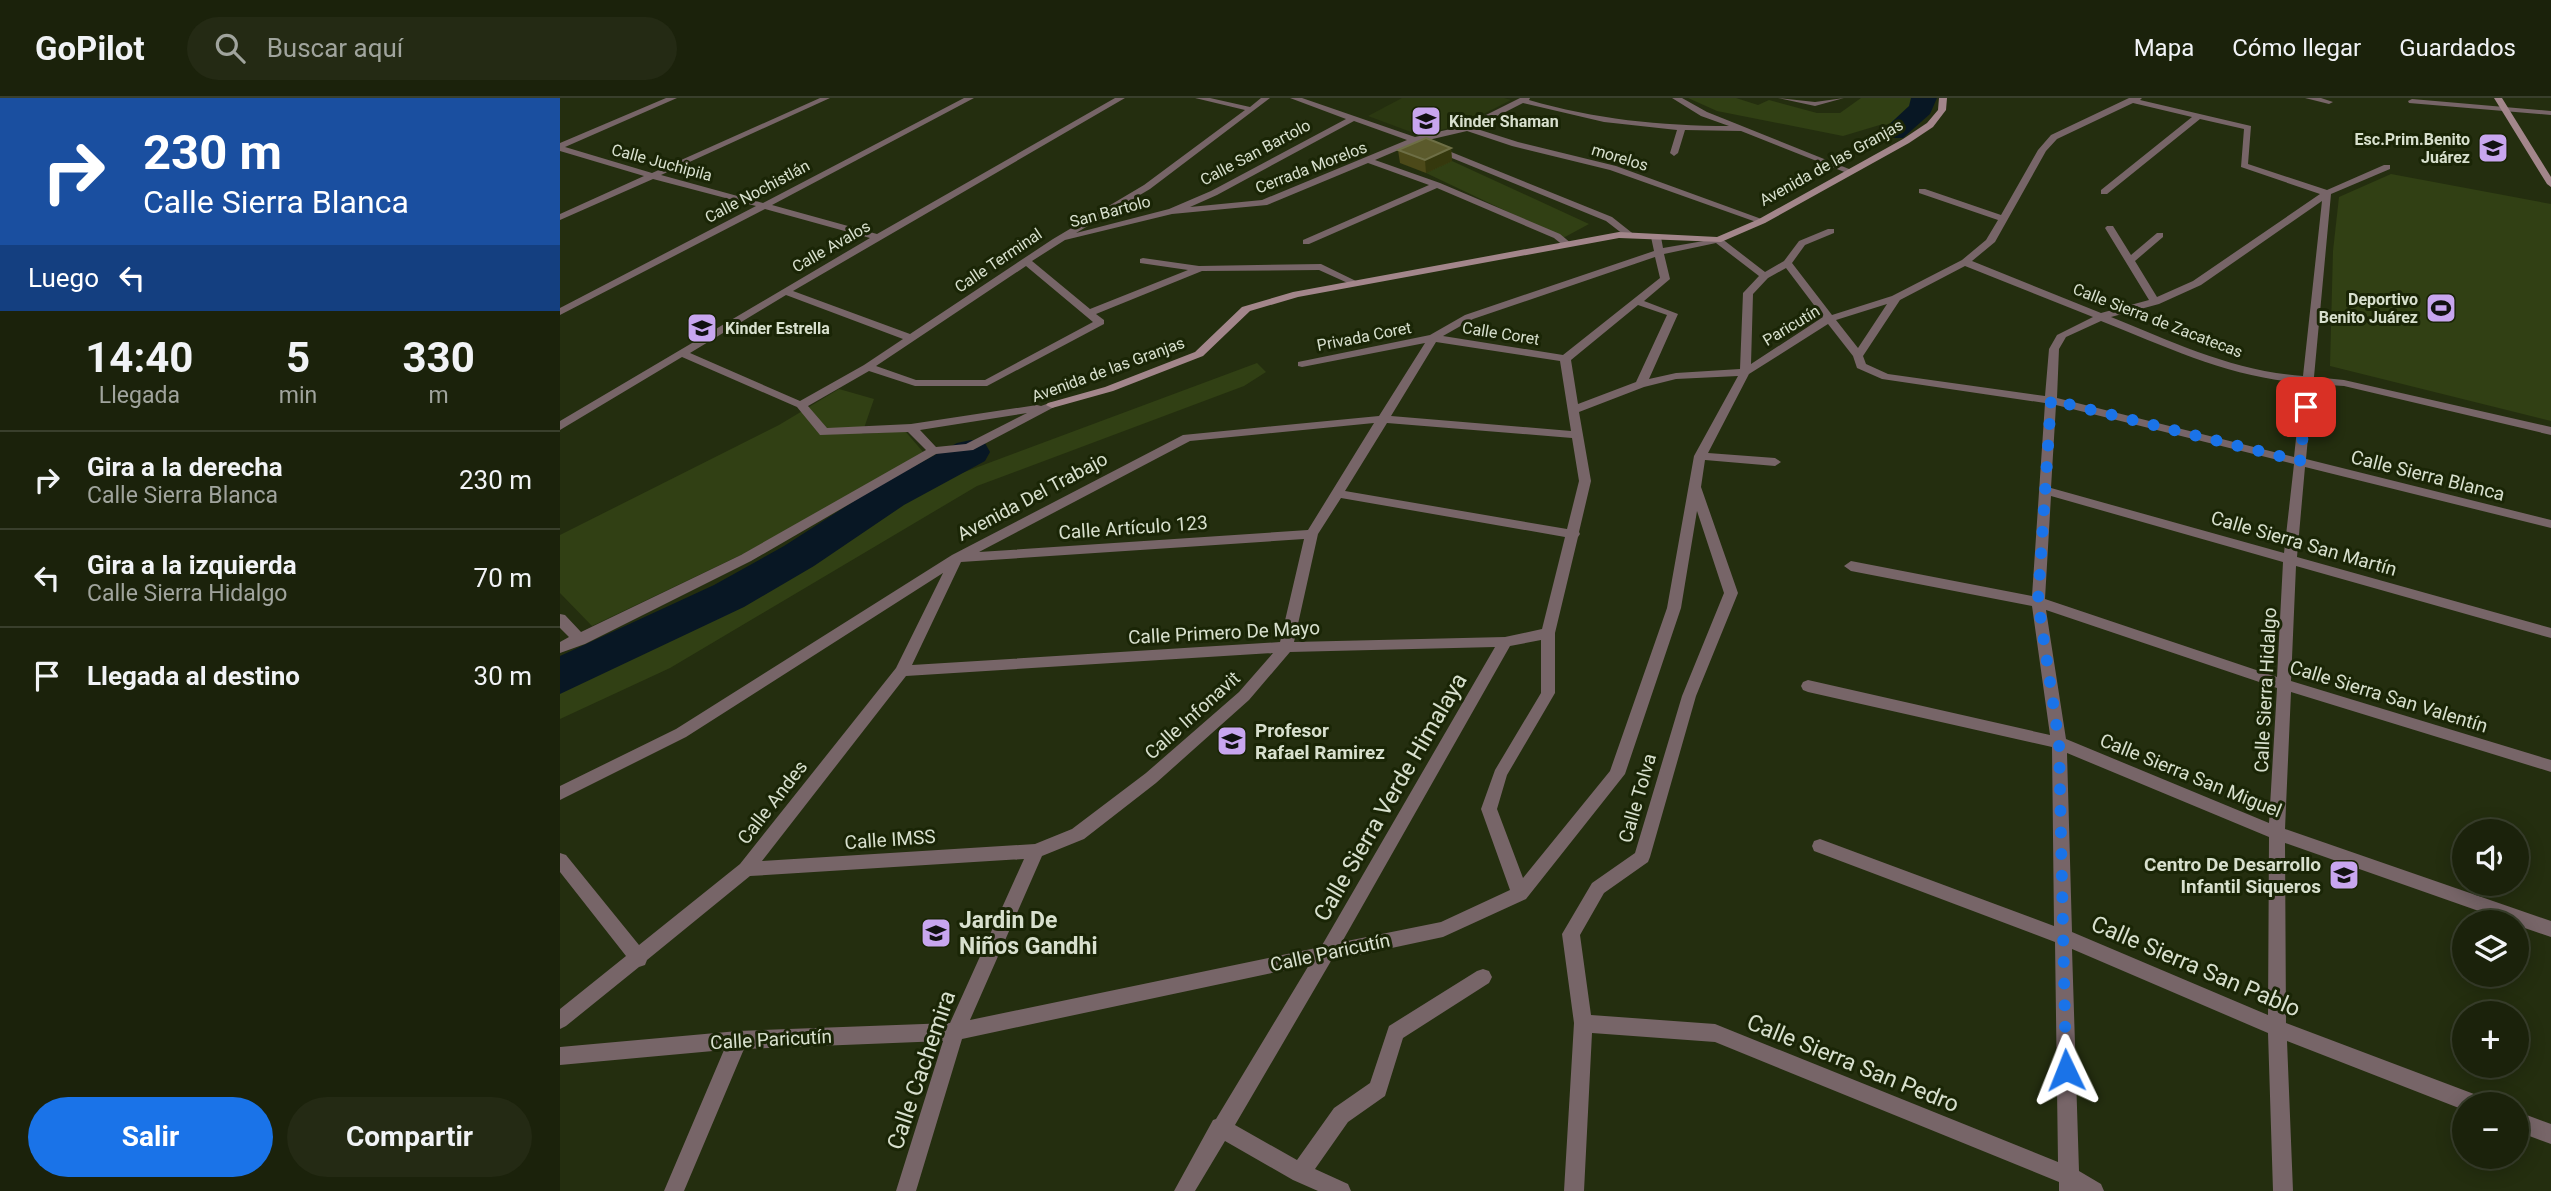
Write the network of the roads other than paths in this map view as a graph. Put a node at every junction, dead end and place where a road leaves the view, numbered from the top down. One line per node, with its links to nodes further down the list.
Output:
1 (673, 98): 28 (street)
2 (826, 98): 33 (street)
3 (970, 98): 39 (street, Calle Nochistlán)
4 (1121, 98): 48 (street, Calle Avalos)
5 (1199, 98): 19 (street)
6 (1266, 98): 19 (street, Calle Terminal)
7 (1294, 98): 23 (street)
8 (1676, 98): 26 (street)
9 (1782, 98): 10 (street)
10 (1840, 98)
11 (1944, 98): 32 (street, Avenida de las Granjas)
12 (2118, 98): 16 (street)
13 (2309, 98): 18 (street)
14 (2498, 98): 20 (street)
15 (1524, 99): 24 (street, Cerrada Morelos); 25 (street, morelos)
16 (2137, 100): 22 (street); 42 (street, Paricutín)
17 (2412, 101): 20 (street)
18 (2329, 102)
19 (1250, 108): 51 (street, Calle Terminal)
20 (2506, 108): 21 (street); 34 (street)
21 (2551, 113)
22 (2199, 116): 37 (street); 38 (street)
23 (1352, 119): 27 (street); 40 (street, Calle San Bartolo)
24 (1467, 128): 27 (street, Cerrada Morelos); 43 (street, morelos)
25 (1681, 129): 26 (street, morelos); 29 (street)
26 (1744, 129): 32 (street)
27 (1415, 140): 30 (street, Cerrada Morelos); 47 (street)
28 (560, 147): 33 (street, Calle Juchipila)
29 (1674, 153)
30 (1368, 160): 35 (street); 40 (street, Cerrada Morelos)
31 (2387, 167): 38 (street)
32 (1850, 171): 43 (street, Avenida de las Granjas)
33 (646, 176): 39 (street, Calle Juchipila); 41 (street)
34 (2551, 184)
35 (1437, 185): 52 (street); 53 (street)
36 (1922, 191): 42 (street)
37 (2104, 192)
38 (2328, 193): 66 (street); 79 (street, Calle Sierra Hidalgo)
39 (766, 205): 48 (street, Calle Juchipila); 67 (street, Calle Nochistlán)
40 (1172, 211): 51 (street, San Bartolo)
41 (560, 217)
42 (2004, 219): 58 (street, Paricutín)
43 (1762, 221): 50 (street, Avenida de las Granjas)
44 (2110, 228): 56 (street)
45 (1831, 232): 59 (street)
46 (2160, 235): 56 (street)
47 (1631, 236): 49 (street, Avenida de las Granjas); 53 (street, Avenida de las Granjas)
48 (877, 237): 63 (street, Calle Avalos)
49 (1656, 237): 50 (street, Avenida de las Granjas); 54 (street)
50 (1718, 240): 54 (street, Avenida de las Granjas); 61 (street)
51 (1056, 241): 57 (street, Calle Terminal)
52 (1306, 243)
53 (1567, 244): 62 (street, Avenida de las Granjas)
54 (1660, 252): 65 (street); 72 (street, Avenida de las Granjas)
55 (1143, 261): 60 (street)
56 (2130, 261): 66 (street)
57 (1027, 262): 68 (street); 71 (street, Calle Terminal)
58 (1965, 262): 64 (street, Paricutín); 69 (street, Calle Sierra de Zacatecas)
59 (1787, 263): 61 (street); 70 (street)
60 (1201, 268): 62 (street); 68 (street)
61 (1765, 276): 78 (street)
62 (1353, 282): 83 (street, Avenida de las Granjas)
63 (785, 291): 71 (street); 73 (street, Calle Avalos)
64 (1896, 298): 70 (street, Paricutín); 74 (street)
65 (1636, 301): 75 (street); 80 (street)
66 (2155, 302): 69 (street)
67 (560, 312)
68 (1088, 313): 77 (street)
69 (2103, 316): 79 (street, Calle Sierra de Zacatecas); 81 (street)
70 (1828, 319): 74 (street); 78 (street, Paricutín)
71 (909, 337): 77 (street, Calle Terminal)
72 (1433, 338): 75 (street, Calle Coret); 76 (street, Privada Coret); 85 (street, Calle Infonavit)
73 (681, 353): 82 (street); 86 (street, Calle Avalos)
74 (1858, 356): 81 (street, Calle Sierra Blanca)
75 (1565, 359): 84 (street)
76 (1302, 364)
77 (868, 367): 82 (street)
78 (1745, 372): 80 (street); 91 (street, Calle Paricutín)
79 (2309, 381): 88 (street, Calle Sierra de Zacatecas); 92 (street, Calle Sierra Hidalgo)
80 (1641, 384): 84 (street)
81 (2051, 400): 92 (street, Calle Sierra Blanca); 95 (street)
82 (801, 405): 87 (street)
83 (1052, 405): 87 (street); 90 (street, Avenida de las Granjas)
84 (1574, 410): 89 (street)
85 (1385, 419): 89 (street, Avenida Del Trabajo); 96 (street, Calle Infonavit); 100 (street, Avenida Del Trabajo)
86 (560, 426)
87 (911, 428): 90 (street)
88 (2551, 431)
89 (1579, 435): 99 (street)
90 (933, 451): 107 (street, Avenida de las Granjas)
91 (1700, 456): 93 (street); 94 (street, Calle Paricutín)
92 (2300, 461): 97 (street, Calle Sierra Blanca); 101 (street, Calle Sierra Hidalgo)
93 (1775, 462)
94 (1695, 486): 122 (street, Calle Paricutín); 129 (street, Calle Tolva)
95 (2047, 491): 101 (street, Calle Sierra San Martín); 103 (street)
96 (1336, 493): 98 (street, Calle Infonavit); 99 (street)
97 (2551, 524)
98 (1312, 534): 100 (street, Calle Artículo 123); 109 (street, Calle Infonavit)
99 (1574, 534): 105 (street)
100 (957, 558): 111 (street, Calle Andes); 116 (street, Avenida Del Trabajo)
101 (2290, 558): 106 (street, Calle Sierra San Martín); 112 (street, Calle Sierra Hidalgo)
102 (1851, 566): 103 (street, Calle Sierra San Valentín)
103 (2038, 601): 112 (street, Calle Sierra San Valentín); 114 (street)
104 (560, 619): 107 (street)
105 (1548, 633): 108 (street, Calle Primero De Mayo); 122 (street)
106 (2551, 633)
107 (580, 640): 110 (street, Avenida de las Granjas)
108 (1504, 642): 109 (street, Calle Primero De Mayo); 125 (street, Calle Sierra Verde Himalaya)
109 (1286, 647): 111 (street, Calle Primero De Mayo); 119 (street, Calle Infonavit)
110 (560, 648)
111 (902, 671): 121 (street, Calle Andes)
112 (2285, 685): 115 (street, Calle Sierra San Valentín); 117 (street, Calle Sierra Hidalgo)
113 (1808, 686): 114 (street, Calle Sierra San Miguel)
114 (2059, 743): 117 (street, Calle Sierra San Miguel); 124 (street)
115 (2551, 766)
116 (560, 793)
117 (2277, 833): 123 (street, Calle Sierra San Miguel); 130 (street, Calle Sierra Hidalgo)
118 (1820, 846): 124 (street, Calle Sierra San Pablo)
119 (1036, 851): 121 (street, Calle IMSS); 131 (street, Calle Cachemira)
120 (560, 860): 126 (street)
121 (746, 869): 126 (street, Calle Andes)
122 (1520, 894): 125 (street, Calle Paricutín)
123 (2551, 929)
124 (2061, 936): 130 (street, Calle Sierra San Pablo); 139 (street)
125 (1327, 953): 131 (street, Calle Paricutín); 136 (street, Calle Sierra Verde Himalaya)
126 (639, 959): 128 (street, Calle Andes)
127 (1483, 977): 138 (street)
128 (560, 1020)
129 (1583, 1023): 139 (street, Calle Sierra San Pedro); 144 (street, Calle Tolva)
130 (2277, 1028): 134 (street, Calle Sierra San Pablo); 146 (street, Calle Sierra Hidalgo)
131 (955, 1032): 132 (street, Calle Paricutín); 141 (street, Calle Cachemira)
132 (738, 1040): 133 (street, Calle Paricutín); 140 (street)
133 (560, 1056)
134 (2452, 1096)
135 (2529, 1126): 137 (street)
136 (1220, 1127): 138 (street); 142 (street, Calle Sierra Verde Himalaya)
137 (2551, 1134)
138 (1300, 1173): 143 (street)
139 (2070, 1184): 145 (street, Calle Sierra San Pedro)
140 (674, 1191)
141 (906, 1191)
142 (1184, 1191)
143 (1340, 1191)
144 (1574, 1191)
145 (2094, 1191)
146 (2283, 1191)

